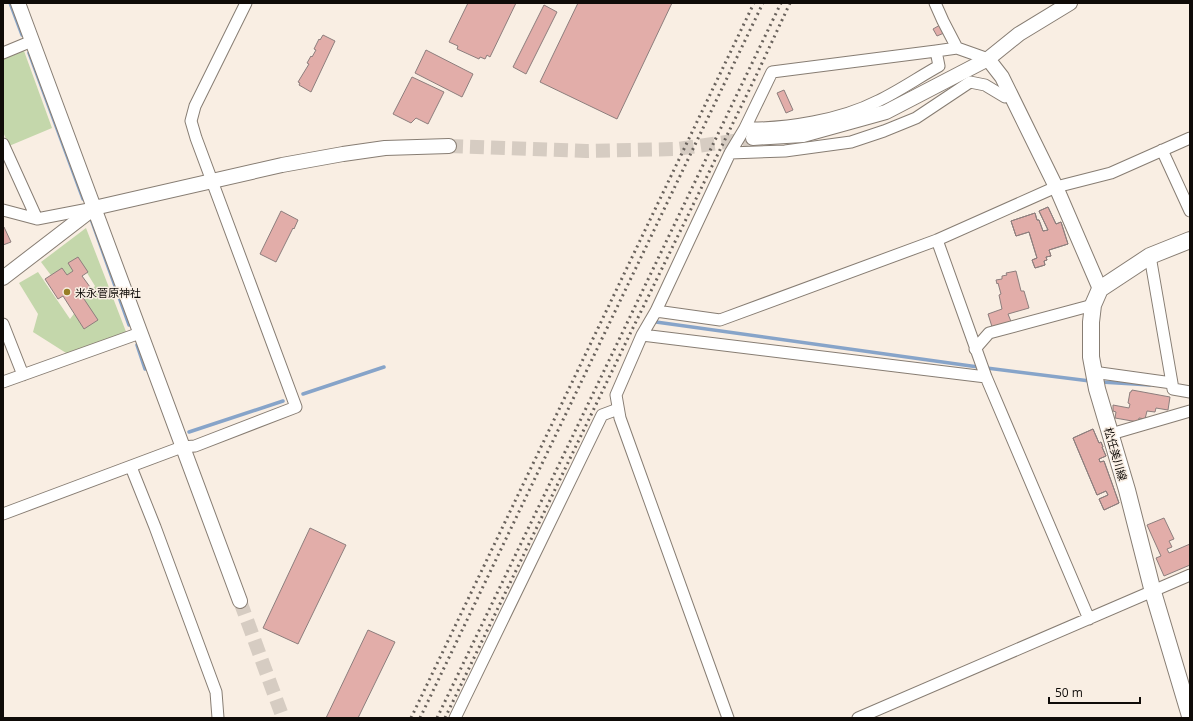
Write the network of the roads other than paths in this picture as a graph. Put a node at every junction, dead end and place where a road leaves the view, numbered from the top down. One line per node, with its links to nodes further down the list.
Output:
1 (18, 3): 5 (street)
2 (246, 3): 17 (street)
3 (935, 3): 6 (street)
4 (1070, 3): 9 (street)
5 (32, 42): 8 (street); 19 (street)
6 (957, 48): 7 (street); 9 (street)
7 (936, 51): 11 (street); 11 (street)
8 (3, 53)
9 (988, 59): 10 (street); 11 (street)
10 (1010, 95): 16 (street); 18 (street)
11 (749, 133): 16 (street)
12 (1190, 138): 15 (street)
13 (3, 144): 22 (street)
14 (448, 146): 17 (street)
15 (1162, 150): 18 (street); 21 (street)
16 (730, 154): 29 (street)
17 (212, 180): 19 (street); 43 (street)
18 (1056, 187): 23 (street); 27 (street)
19 (94, 208): 22 (street); 26 (street); 31 (street)
20 (3, 210): 22 (street)
21 (1190, 211)
22 (37, 219)
23 (937, 240): 29 (street); 33 (street)
24 (1190, 240): 25 (main road, 松任美川線)
25 (1150, 256): 27 (main road, 松任美川線); 38 (street)
26 (3, 278)
27 (1100, 290): 28 (main road, 松任美川線)
28 (1093, 305): 33 (street); 36 (main road, 松任美川線)
29 (656, 311): 32 (street)
30 (3, 324): 34 (street)
31 (140, 333): 34 (street); 43 (street)
32 (642, 335): 35 (street); 40 (street)
33 (975, 349): 35 (street)
34 (22, 375): 37 (street)
35 (986, 377): 49 (street)
36 (1095, 379): 38 (street); 42 (main road, 松任美川線)
37 (3, 382)
38 (1172, 383): 39 (street)
39 (1190, 392)
40 (618, 409): 52 (street); 53 (street)
41 (1190, 411): 42 (street)
42 (1111, 434): 47 (main road, 松任美川線)
43 (182, 447): 44 (street); 48 (street)
44 (131, 467): 45 (street); 51 (street)
45 (3, 514)
46 (1190, 575): 47 (street)
47 (1153, 592): 49 (street); 50 (main road, 松任美川線)
48 (240, 601)
49 (1089, 619): 54 (street)
50 (1190, 716)
51 (218, 718)
52 (455, 718)
53 (728, 718)
54 (858, 718)

